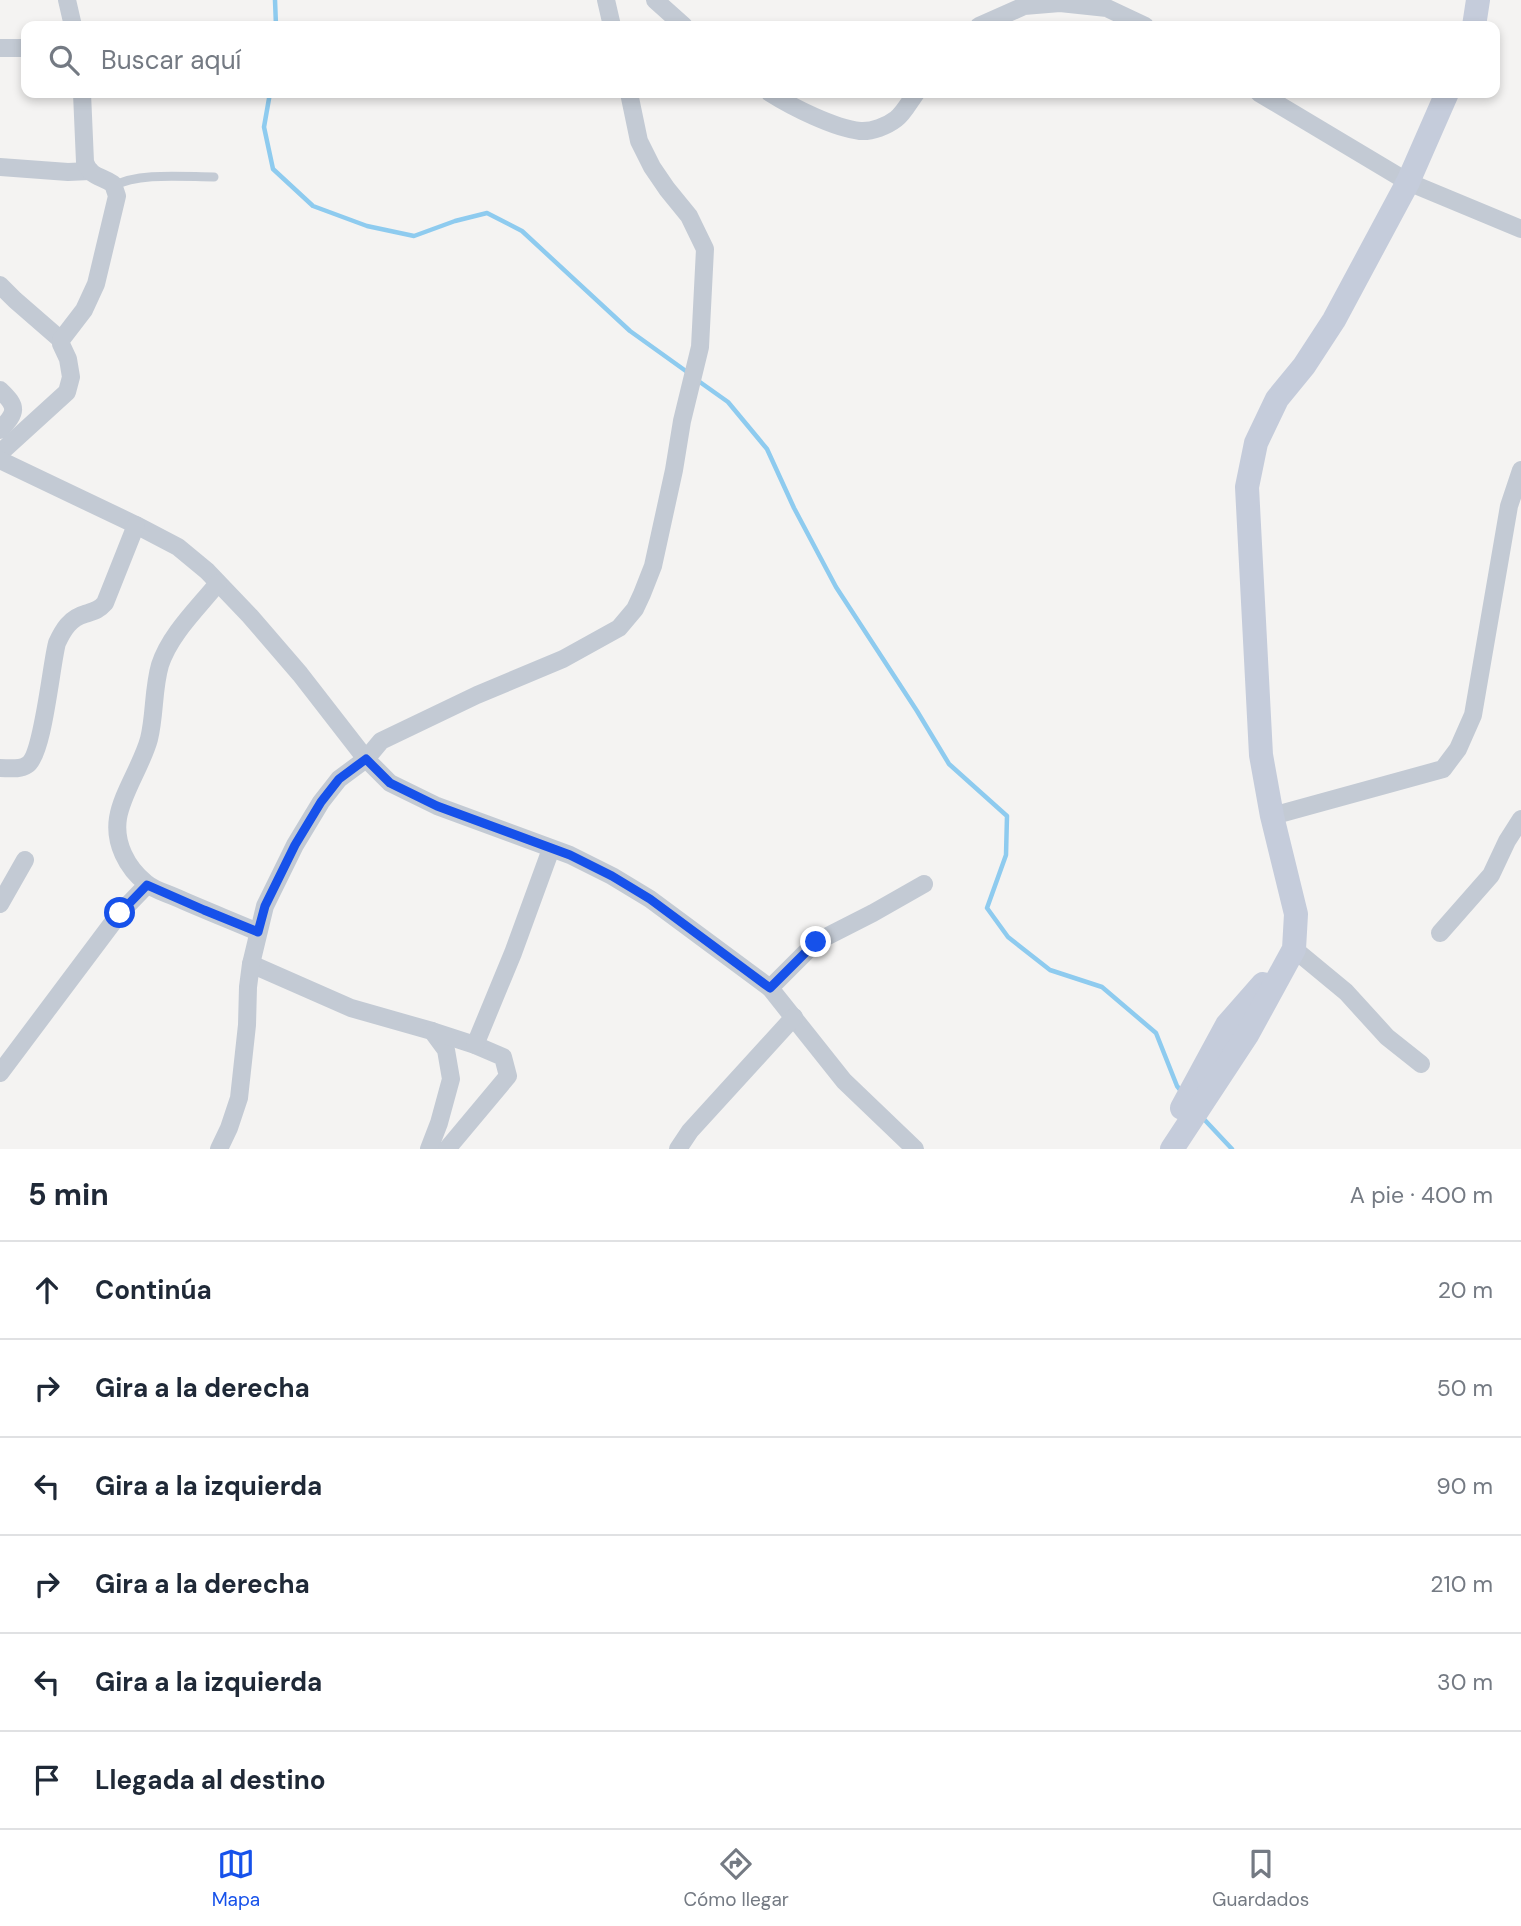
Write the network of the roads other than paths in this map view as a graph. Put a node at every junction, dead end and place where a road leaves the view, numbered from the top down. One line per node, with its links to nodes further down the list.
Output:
1 (67, 0): 5 (street)
2 (606, 0): 6 (street)
3 (655, 0): 7 (street)
4 (1478, 0): 10 (street)
5 (72, 21)
6 (611, 21)
7 (678, 21)
8 (990, 21): 9 (street)
9 (1135, 21)
10 (1475, 21)
11 (0, 48): 12 (street)
12 (21, 48)
13 (82, 98): 20 (street)
14 (630, 98): 34 (street)
15 (778, 98): 16 (street)
16 (912, 98)
17 (1267, 98): 22 (street)
18 (1445, 98): 22 (street)
19 (0, 167): 20 (street)
20 (90, 171): 23 (street)
21 (214, 177): 23 (lane)
22 (1408, 182): 24 (street); 36 (street)
23 (114, 186): 26 (street)
24 (1521, 229)
25 (0, 285): 26 (street)
26 (61, 340): 29 (street)
27 (0, 390): 28 (street)
28 (0, 430)
29 (0, 453)
30 (0, 460): 32 (street)
31 (1521, 470): 36 (street)
32 (136, 525): 33 (street); 35 (street)
33 (218, 583): 34 (street); 41 (street)
34 (366, 759): 38 (street); 43 (street)
35 (0, 768)
36 (1272, 816): 45 (street)
37 (1521, 819): 44 (street)
38 (551, 849): 47 (street); 50 (street)
39 (25, 860): 42 (street)
40 (924, 884): 47 (street)
41 (147, 885): 43 (street); 52 (street)
42 (0, 904)
43 (258, 932): 46 (street)
44 (1440, 933)
45 (1294, 949): 51 (street); 53 (street)
46 (251, 964): 49 (street); 54 (street)
47 (770, 988): 48 (street)
48 (794, 1017): 57 (street); 58 (street)
49 (432, 1031): 50 (street); 55 (street)
50 (475, 1045): 56 (street)
51 (1421, 1064)
52 (0, 1073)
53 (1203, 1088): 59 (street); 60 (street)
54 (219, 1149)
55 (429, 1149)
56 (447, 1149)
57 (678, 1149)
58 (915, 1149)
59 (1158, 1149)
60 (1172, 1149)

